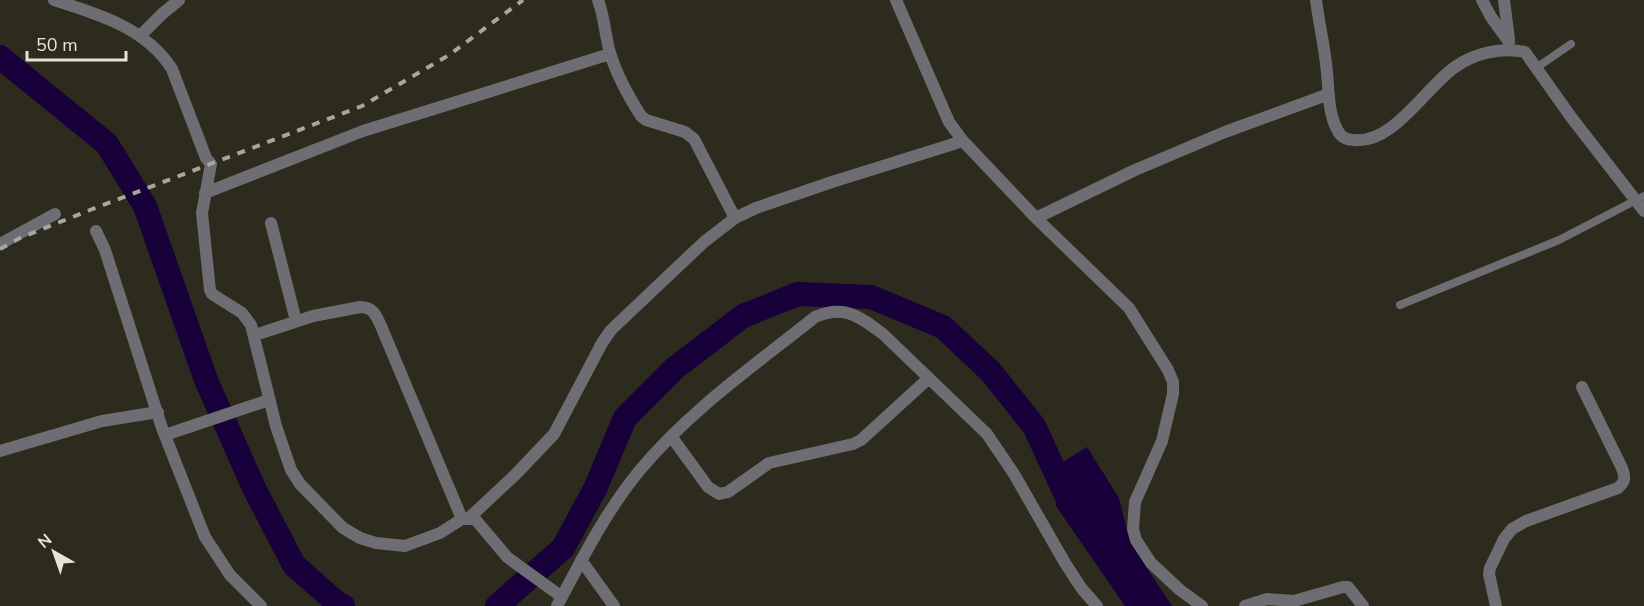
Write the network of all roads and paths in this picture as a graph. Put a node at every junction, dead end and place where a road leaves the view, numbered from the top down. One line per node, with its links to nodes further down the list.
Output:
1 (54, 0): 8 (street)
2 (179, 0): 8 (street)
3 (598, 0): 11 (street)
4 (896, 0): 14 (street)
5 (1316, 0): 13 (street)
6 (1482, 0): 10 (street)
7 (1504, 0): 10 (street)
8 (140, 36): 15 (street)
9 (1571, 44): 12 (lane)
10 (1509, 45): 12 (street); 13 (street)
11 (610, 54): 15 (street); 18 (street)
12 (1536, 68): 16 (street)
13 (1329, 94): 19 (street)
14 (963, 141): 18 (street); 19 (street)
15 (205, 193): 25 (street)
16 (1642, 203): 23 (lane)
17 (54, 214): 22 (street)
18 (735, 218): 33 (street)
19 (1036, 219): 39 (street)
20 (271, 223): 24 (street)
21 (96, 231): 29 (street)
22 (0, 244)
23 (1400, 305)
24 (296, 321): 25 (street); 33 (street)
25 (255, 335): 28 (street)
26 (929, 378): 31 (street); 31 (street); 38 (street)
27 (1582, 387): 42 (street)
28 (269, 400): 30 (street); 33 (street)
29 (158, 412): 30 (street); 32 (street)
30 (165, 435): 36 (street)
31 (671, 436): 34 (street)
32 (0, 451)
33 (465, 518): 35 (street)
34 (582, 560): 35 (street); 37 (street)
35 (560, 602)
36 (261, 606)
37 (614, 606)
38 (1097, 606)
39 (1202, 606)
40 (1245, 606): 41 (street)
41 (1363, 606)
42 (1496, 606)

